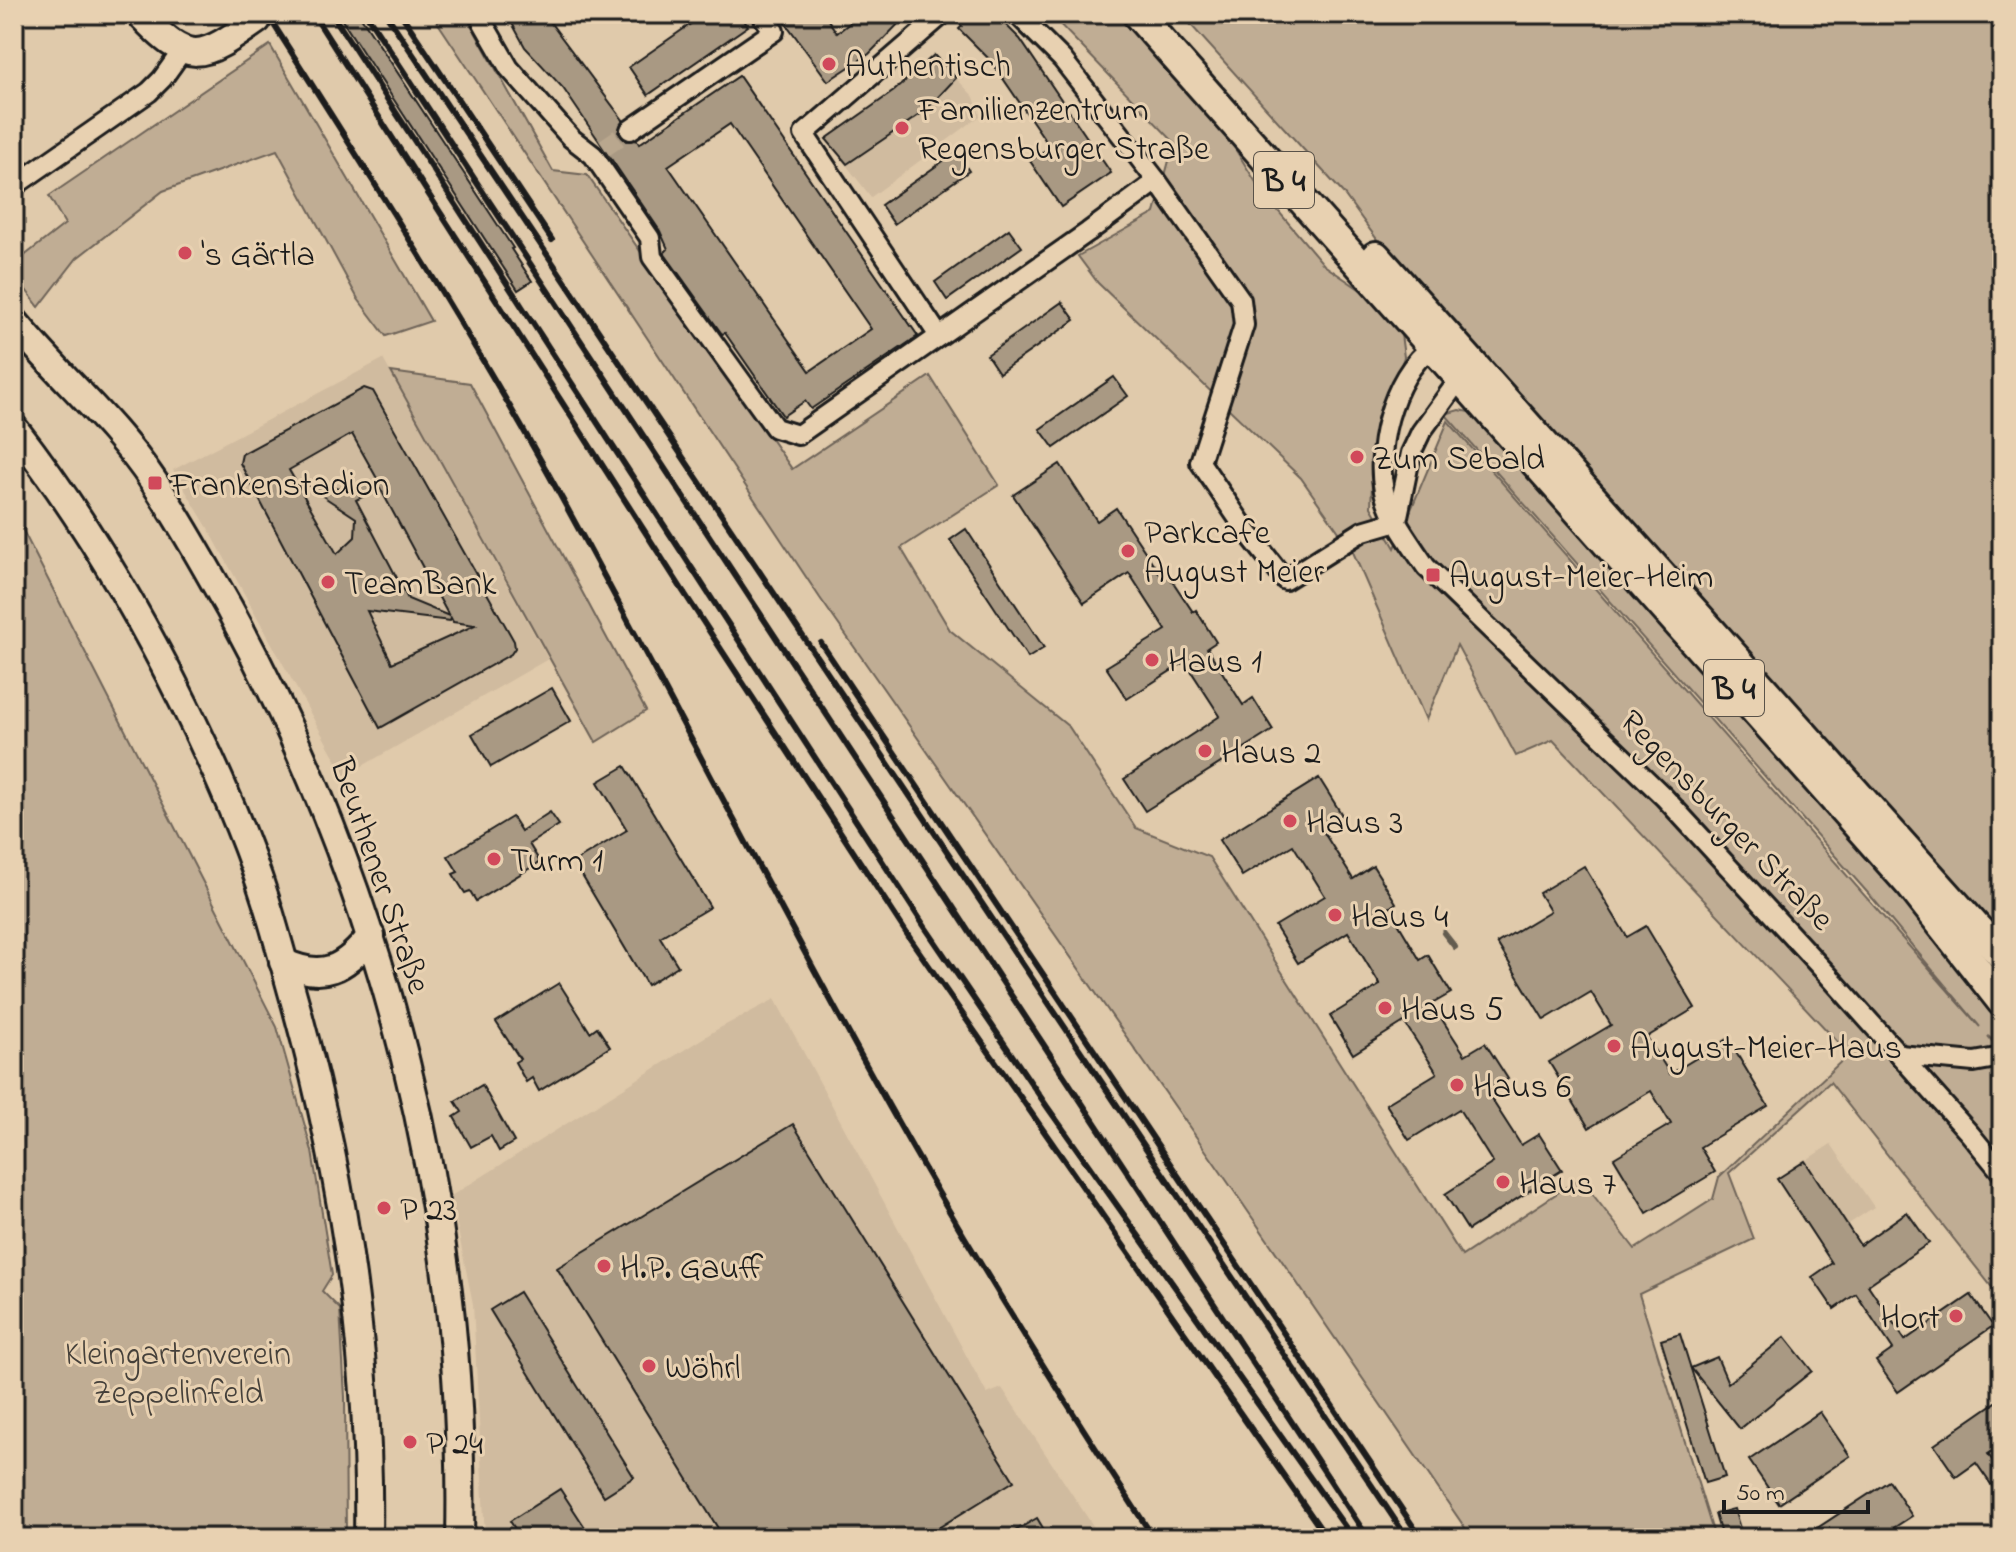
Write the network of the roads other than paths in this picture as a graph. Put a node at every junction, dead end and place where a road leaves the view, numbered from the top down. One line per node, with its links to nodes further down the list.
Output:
1 (140, 14): 9 (main road)
2 (478, 14): 14 (street)
3 (761, 14): 10 (street)
4 (943, 14): 14 (street)
5 (1017, 14): 11 (street)
6 (1137, 14): 15 (main road, B 4)
7 (1160, 14): 15 (main road, B 4)
8 (257, 20): 9 (main road)
9 (182, 51): 12 (street)
10 (630, 130)
11 (1157, 181): 14 (street); 18 (street)
12 (14, 186)
13 (14, 321): 19 (main road, Beuthener Straße)
14 (939, 336)
15 (1440, 342): 16 (main road, B 4); 18 (street, Regensburger Straße)
16 (1466, 370): 18 (street); 20 (main road, B 4); 22 (main road, B 4)
17 (14, 428): 21 (main road)
18 (1397, 521): 23 (street, Regensburger Straße)
19 (371, 936): 21 (main road); 27 (main road, Beuthener Straße)
20 (1998, 952)
21 (283, 962): 26 (main road)
22 (2002, 1002)
23 (1900, 1055): 24 (street); 25 (street, Regensburger Straße)
24 (2002, 1057)
25 (2002, 1173)
26 (368, 1538)
27 (460, 1538)

